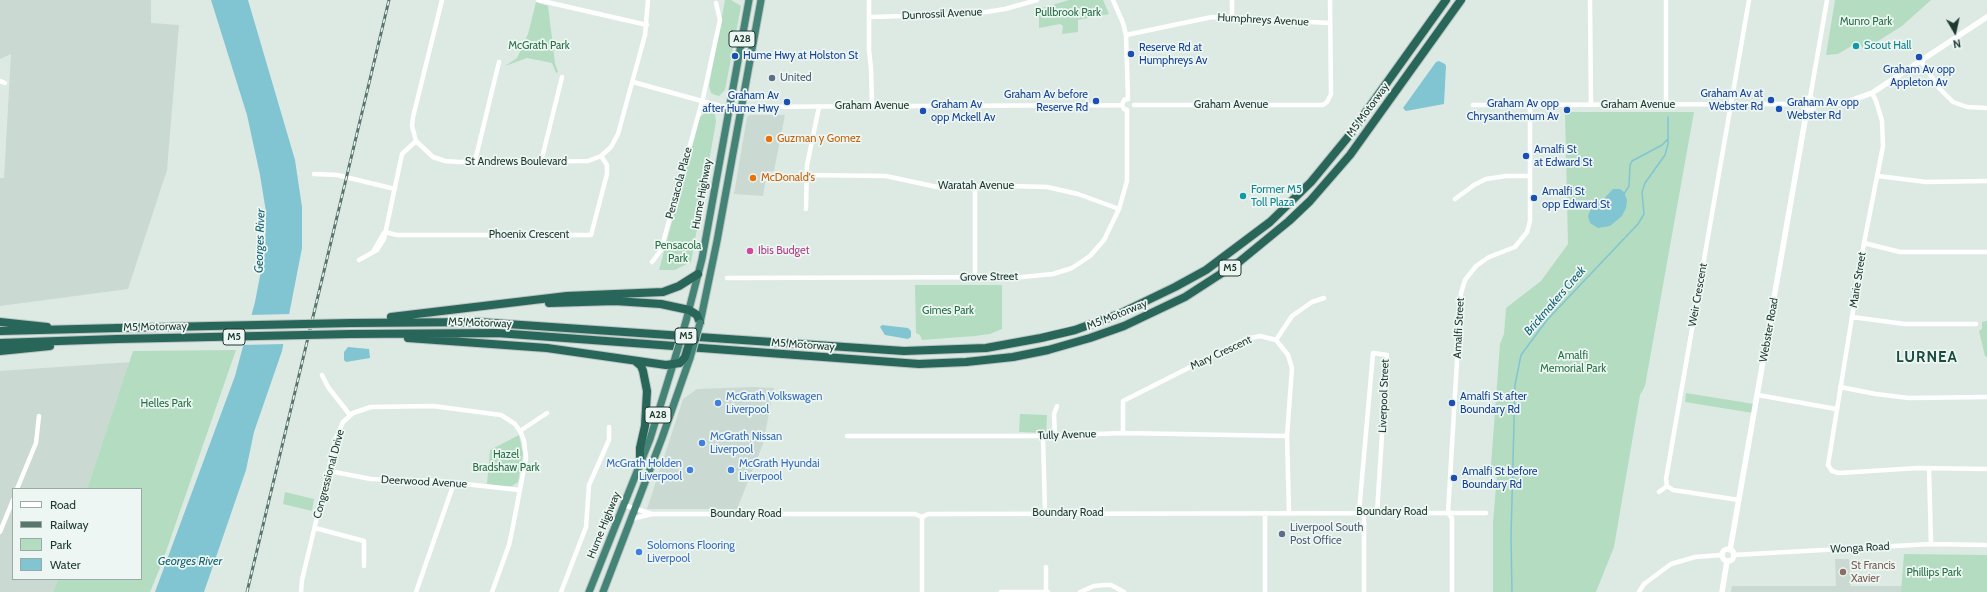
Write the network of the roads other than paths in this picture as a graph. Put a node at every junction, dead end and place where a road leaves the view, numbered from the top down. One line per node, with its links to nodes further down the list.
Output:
1 (442, 0): 47 (street)
2 (538, 0): 22 (street)
3 (648, 0): 22 (street)
4 (749, 0): 42 (highway, Hume Highway / A28)
5 (761, 0): 43 (highway, A28)
6 (870, 0): 18 (street)
7 (1036, 0): 18 (street, Dunrossil Avenue)
8 (1113, 0): 23 (street)
9 (1232, 0): 20 (street)
10 (1330, 0): 21 (street)
11 (1446, 0): 74 (highway, M5 Motorway / M5)
12 (1461, 0): 79 (highway, M5 Motorway / M5)
13 (1590, 0): 38 (street)
14 (1666, 0): 39 (street)
15 (1749, 0): 33 (street, Weir Crescent)
16 (1827, 0): 29 (street)
17 (716, 3): 31 (street, Pensacola Place)
18 (870, 17): 40 (street)
19 (1987, 17): 24 (street)
20 (1232, 18): 21 (street, Humphreys Avenue); 23 (street, Humphreys Avenue)
21 (1330, 23): 36 (street, Graham Avenue)
22 (647, 25): 27 (street)
23 (1126, 35): 30 (street)
24 (1921, 61): 28 (street); 45 (street)
25 (499, 62): 49 (street)
26 (562, 77): 50 (street)
27 (633, 82): 31 (street, Graham Avenue); 48 (street)
28 (1872, 93): 34 (street); 54 (street, Marie Street)
29 (1810, 98): 34 (street); 41 (street)
30 (1128, 99): 35 (street); 36 (street)
31 (702, 101): 42 (street, Graham Avenue); 65 (street, Pensacola Place)
32 (1530, 104): 37 (street, Graham Avenue); 38 (street, Graham Avenue); 53 (street, Amalfi Street)
33 (1732, 104): 39 (street, Graham Avenue); 41 (street, Graham Avenue); 109 (street, Weir Crescent)
34 (1815, 104): 41 (street)
35 (1122, 105): 40 (street, Graham Avenue); 46 (street)
36 (1134, 105): 46 (street)
37 (1473, 105)
38 (1590, 105): 39 (street, Graham Avenue)
39 (1666, 105)
40 (872, 106): 44 (street, Graham Avenue)
41 (1805, 106): 90 (street, Webster Road)
42 (729, 107): 43 (street, Graham Avenue); 66 (highway, Hume Highway / A28)
43 (742, 107): 44 (street, Graham Avenue); 75 (highway, A28)
44 (819, 107): 52 (street)
45 (1987, 108)
46 (1127, 110): 60 (street, Grove Street)
47 (416, 141): 49 (street, St Andrews Boulevard); 57 (street)
48 (601, 156): 50 (street, St Andrews Boulevard); 61 (street, Phoenix Crescent)
49 (475, 161): 50 (street, St Andrews Boulevard)
50 (541, 162)
51 (314, 174): 57 (street)
52 (806, 175): 56 (street, Waratah Avenue); 59 (street)
53 (1530, 176): 58 (street); 118 (street, Amalfi Street)
54 (1878, 176): 55 (street); 62 (street, Marie Street)
55 (1987, 181)
56 (975, 187): 60 (street, Waratah Avenue); 68 (street)
57 (395, 189): 61 (street)
58 (1455, 199)
59 (806, 209)
60 (1120, 209): 68 (street, Grove Street)
61 (384, 232): 64 (street)
62 (1864, 243): 63 (street); 72 (street, Marie Street)
63 (1987, 252)
64 (359, 260)
65 (652, 262)
66 (698, 274): 70 (highway); 71 (highway, Hume Highway / A28)
67 (727, 278): 68 (street, Grove Street)
68 (975, 278)
69 (1324, 298): 82 (street)
70 (520, 303): 71 (highway); 74 (highway)
71 (689, 310): 75 (highway); 87 (highway, Hume Highway / A28, bridge)
72 (1852, 317): 76 (street); 89 (street, Marie Street)
73 (0, 322): 77 (highway)
74 (351, 323): 77 (highway, M5 Motorway / M5, bridge)
75 (700, 323): 81 (highway, A28, bridge)
76 (1976, 324)
77 (63, 330): 78 (highway, M5 Motorway / M5)
78 (0, 331)
79 (351, 334): 80 (highway, M5 Motorway / M5, bridge); 86 (highway)
80 (113, 339): 83 (highway, M5 Motorway / M5); 84 (highway)
81 (695, 339): 85 (highway, bridge)
82 (1276, 340): 99 (street, Mary Crescent); 103 (street)
83 (0, 343)
84 (0, 352)
85 (688, 357): 87 (highway); 116 (highway, Hume Highway / A28)
86 (634, 360): 87 (highway); 104 (highway)
87 (673, 365): 104 (highway, Hume Highway / A28)
88 (322, 375): 95 (street)
89 (1840, 387): 91 (street); 93 (street, Marie Street)
90 (1758, 395): 93 (street); 113 (street, Webster Road)
91 (1987, 397)
92 (1057, 406): 102 (street)
93 (1836, 409): 105 (street, Marie Street)
94 (547, 413): 98 (street)
95 (350, 415): 98 (street); 107 (street, Congressional Drive)
96 (39, 416): 110 (street)
97 (609, 427): 140 (street)
98 (520, 431): 111 (street)
99 (1123, 433): 102 (street, Tully Avenue); 103 (street, Tully Avenue)
100 (847, 436): 101 (street, Tully Avenue)
101 (1043, 436): 102 (street, Tully Avenue); 119 (street)
102 (1055, 436)
103 (1287, 436): 121 (street)
104 (640, 464): 115 (highway, Hume Highway / A28)
105 (1929, 468): 106 (street); 129 (street)
106 (1987, 469)
107 (329, 471): 108 (street, Deerwood Avenue); 127 (street, Congressional Drive)
108 (454, 483): 111 (street, Deerwood Avenue); 138 (street)
109 (1668, 486): 112 (street); 113 (street)
110 (17, 488)
111 (519, 490): 139 (street)
112 (1659, 492)
113 (1739, 500): 131 (street, Webster Road)
114 (12, 502): 128 (street)
115 (624, 505): 116 (street, Boundary Road); 141 (highway, Hume Highway / A28)
116 (636, 508): 124 (street, Boundary Road); 126 (highway, Hume Highway / A28)
117 (1362, 512): 121 (street, Boundary Road); 122 (street, Boundary Road); 122 (street, Liverpool Street); 149 (street, Liverpool Street)
118 (1448, 512): 122 (street, Boundary Road); 123 (street, Boundary Road); 150 (street, Amalfi Street)
119 (1045, 513): 120 (street, Boundary Road); 125 (street, Boundary Road)
120 (1265, 513): 121 (street, Boundary Road); 148 (street)
121 (1289, 513)
122 (1377, 513)
123 (1486, 513)
124 (652, 514): 125 (street, Boundary Road); 126 (street, Boundary Road)
125 (922, 517): 143 (street)
126 (631, 519): 142 (highway, Hume Highway / A28)
127 (315, 528): 134 (street); 137 (street, Congressional Drive)
128 (0, 532)
129 (1931, 544): 130 (street, Wonga Road); 131 (street, Wonga Road)
130 (1987, 545)
131 (1732, 553): 132 (street); 133 (street)
132 (1722, 555): 133 (street); 151 (street)
133 (1727, 561): 152 (street)
134 (364, 566)
135 (1046, 567): 136 (street)
136 (1047, 591): 145 (street)
137 (301, 592)
138 (416, 592)
139 (492, 592)
140 (561, 592)
141 (590, 592)
142 (603, 592)
143 (922, 592)
144 (1001, 592): 145 (street)
145 (1007, 592)
146 (1080, 592): 147 (street)
147 (1124, 592)
148 (1265, 592)
149 (1364, 592)
150 (1452, 592)
151 (1639, 592)
152 (1722, 592)

